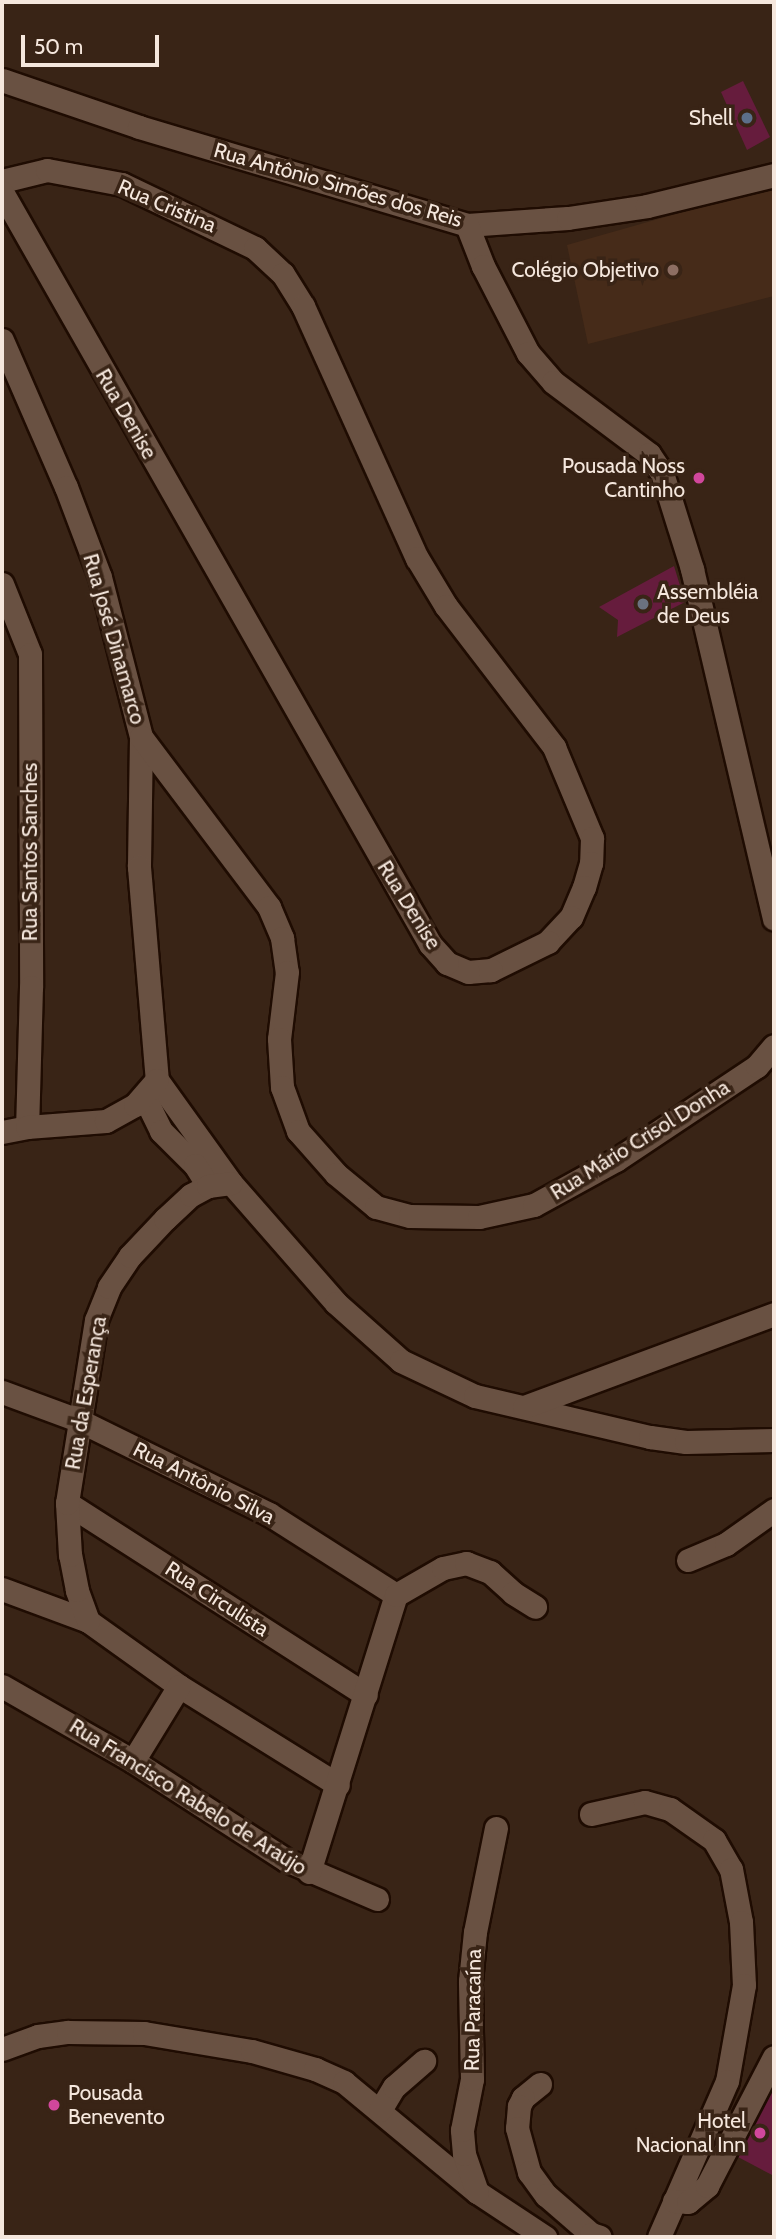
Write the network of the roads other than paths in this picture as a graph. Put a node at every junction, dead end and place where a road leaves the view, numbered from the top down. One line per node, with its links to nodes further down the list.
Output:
1 (2, 80): 5 (street, Rua Antônio Simões dos Reis)
2 (771, 173): 5 (street, Rua Antônio Simões dos Reis)
3 (2, 181): 6 (street, Rua Cristina)
4 (2, 192): 6 (street, Rua Denise)
5 (467, 225): 10 (street)
6 (303, 306)
7 (2, 340): 9 (street, Rua José Dinamarco)
8 (2, 584): 14 (street, Rua Santos Sanches)
9 (141, 737): 11 (street, Rua Mário Crisol Donha); 12 (street, Rua José Dinamarco)
10 (774, 918)
11 (774, 1046)
12 (151, 1088): 13 (street); 15 (street); 17 (street)
13 (106, 1121): 14 (street); 15 (street)
14 (27, 1127): 16 (street)
15 (161, 1131): 17 (street)
16 (2, 1132)
17 (219, 1184): 20 (street); 21 (street, Rua da Esperança)
18 (774, 1314): 20 (street)
19 (3, 1393): 21 (street, Rua Antônio Silva)
20 (524, 1407): 22 (street)
21 (78, 1420): 23 (street, Rua da Esperança); 27 (street, Rua Antônio Silva)
22 (774, 1440)
23 (67, 1503): 29 (street, Rua da Esperança); 32 (street, Rua Circulista)
24 (774, 1510): 25 (street)
25 (688, 1560)
26 (2, 1589): 29 (street)
27 (396, 1595): 28 (street); 32 (street)
28 (535, 1607)
29 (88, 1622): 31 (street)
30 (2, 1686): 33 (street, Rua Francisco Rabelo de Araújo)
31 (179, 1686): 33 (street); 34 (street)
32 (366, 1695): 34 (street)
33 (133, 1761): 37 (street, Rua Francisco Rabelo de Araújo)
34 (338, 1785): 37 (street)
35 (591, 1814): 45 (street)
36 (496, 1828): 44 (street, Rua Paracaína)
37 (309, 1872): 38 (street, Rua Francisco Rabelo de Araújo)
38 (377, 1899)
39 (2, 2049): 43 (street)
40 (774, 2057): 45 (street)
41 (424, 2061): 43 (street)
42 (540, 2084): 47 (street)
43 (380, 2110): 44 (street)
44 (477, 2192): 46 (street)
45 (674, 2201): 48 (street)
46 (545, 2237)
47 (600, 2237)
48 (659, 2237)

